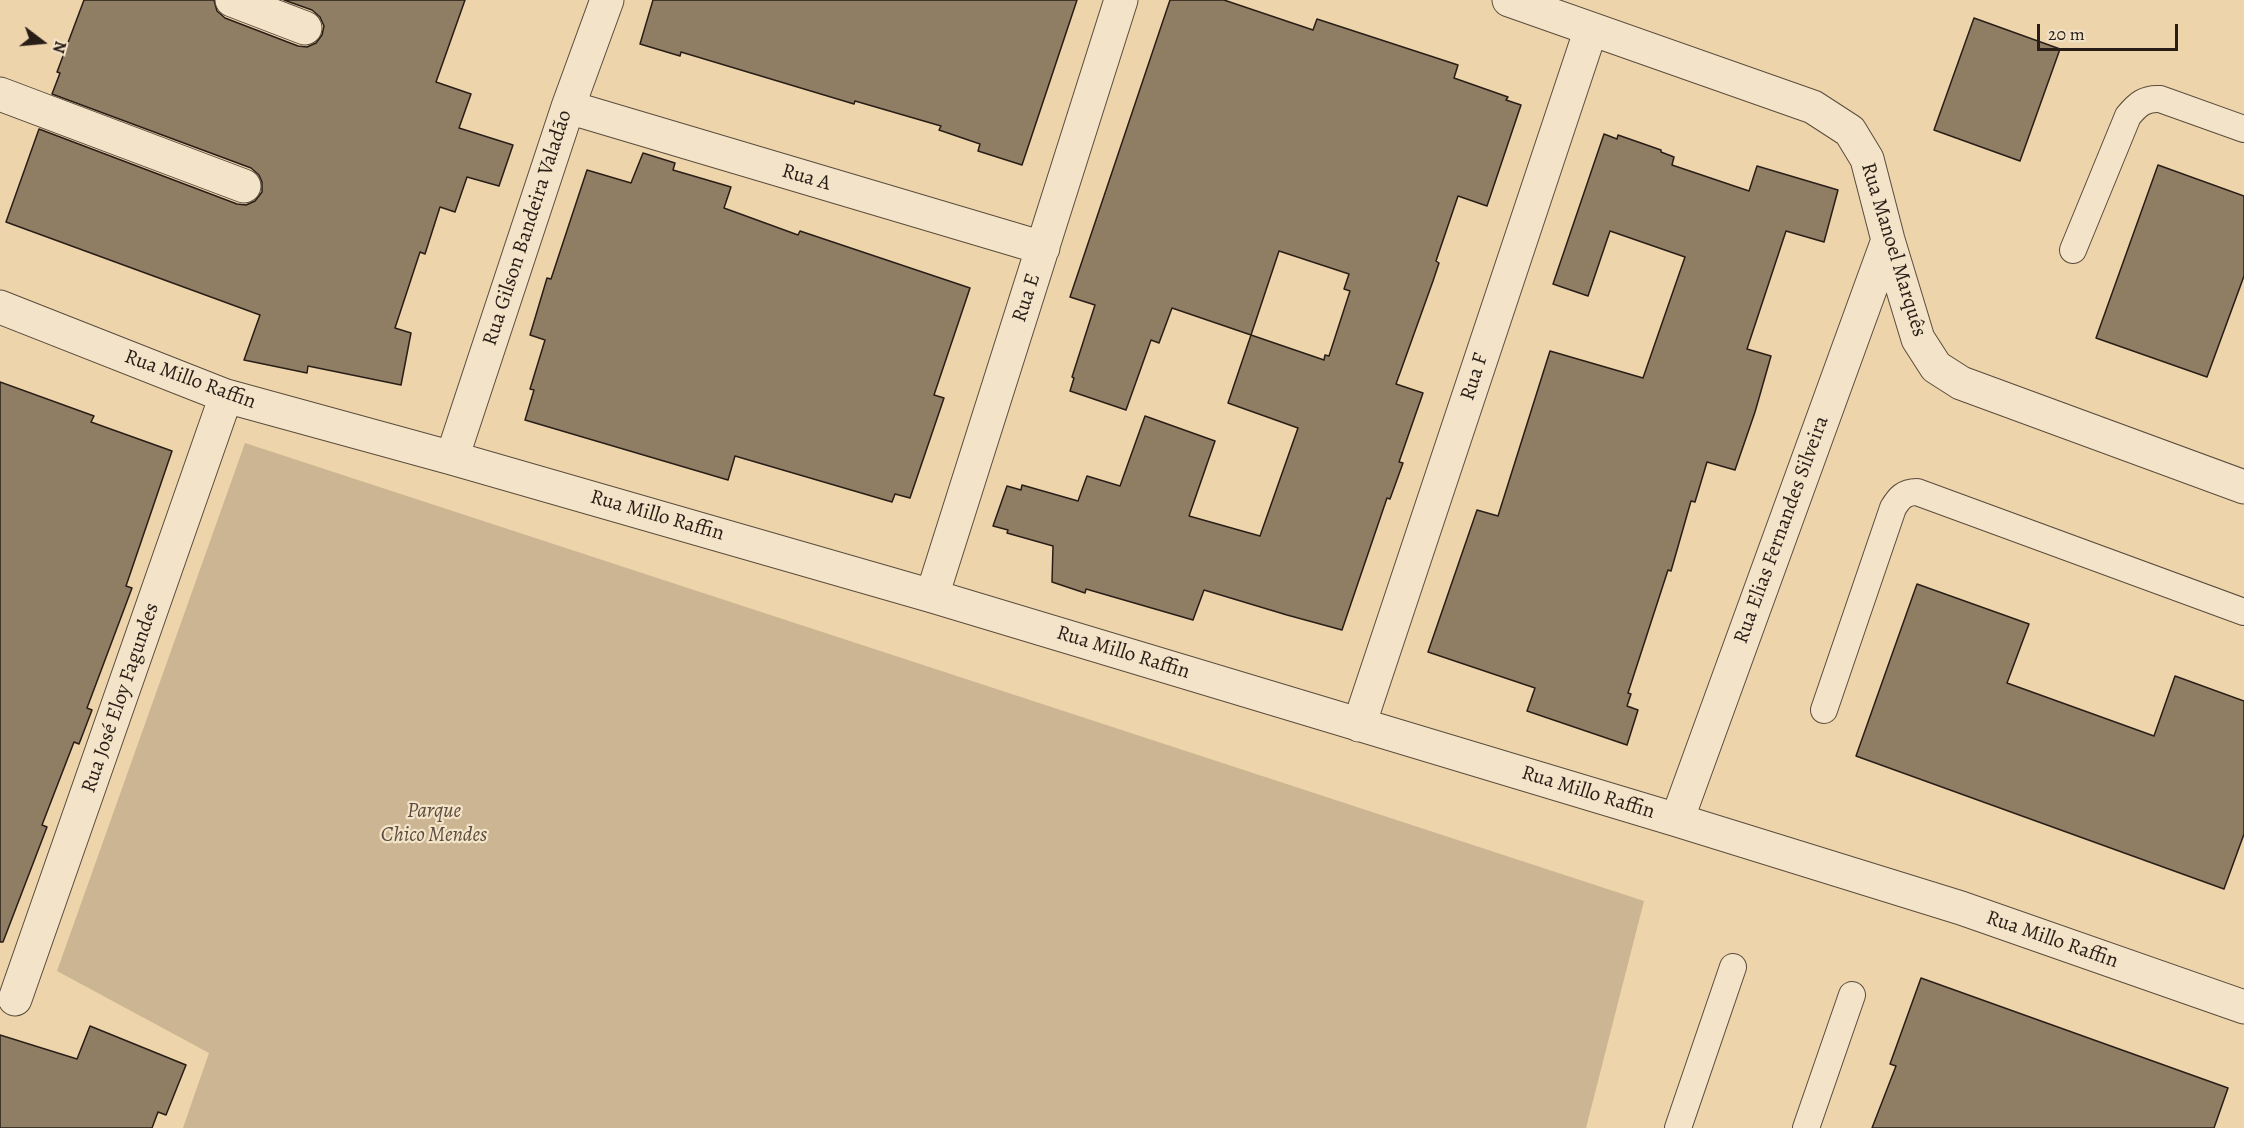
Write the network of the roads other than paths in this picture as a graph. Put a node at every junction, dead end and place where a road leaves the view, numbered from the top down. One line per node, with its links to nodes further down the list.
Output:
1 (232, 0): 5 (street)
2 (608, 0): 8 (street, Rua Gilson Bandeira Valadão)
3 (1121, 0): 12 (street, Rua E)
4 (1509, 0): 6 (street, Rua Manoel Marquês)
5 (305, 28)
6 (1591, 29): 11 (street, Rua Manoel Marquês); 21 (street, Rua F)
7 (0, 94): 10 (street)
8 (568, 107): 12 (street, Rua A); 16 (street, Rua Gilson Bandeira Valadão)
9 (2244, 129): 13 (lane)
10 (244, 186)
11 (1888, 240): 17 (street, Rua Manoel Marquês); 22 (street, Rua Elias Fernandes Silveira)
12 (1043, 248): 18 (street, Rua E)
13 (2073, 250)
14 (1, 311): 15 (street, Rua Millo Raffin)
15 (226, 396): 16 (street, Rua Millo Raffin); 25 (street, Rua José Eloy Fagundes)
16 (452, 458): 18 (street, Rua Millo Raffin)
17 (2244, 487)
18 (932, 596): 21 (street, Rua Millo Raffin)
19 (2244, 612): 20 (lane)
20 (1824, 710)
21 (1359, 725): 22 (street, Rua Millo Raffin)
22 (1677, 820): 26 (street, Rua Millo Raffin)
23 (1733, 967): 27 (lane)
24 (1852, 995): 28 (lane)
25 (15, 999)
26 (2244, 1007)
27 (1678, 1128)
28 (1806, 1128)

